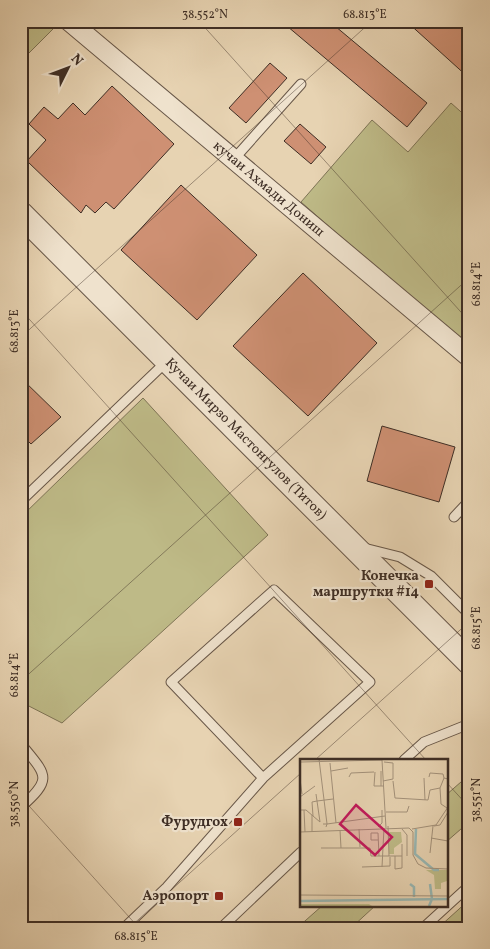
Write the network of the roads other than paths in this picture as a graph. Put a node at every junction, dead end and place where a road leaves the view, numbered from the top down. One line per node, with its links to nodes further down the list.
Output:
1 (69, 21): 3 (street, кучаи Ахмади Дониш)
2 (301, 84): 3 (lane)
3 (234, 160): 5 (street, кучаи Ахмади Дониш)
4 (21, 214): 6 (street, Кучаи Мирзо Мастонгулов (Титов))
5 (469, 357)
6 (167, 361): 7 (lane); 10 (street, Кучаи Мирзо Мастонгулов (Титов))
7 (21, 501)
8 (469, 501): 9 (lane)
9 (454, 517)
10 (351, 545): 11 (lane); 12 (street, Кучаи Мирзо Мастонгулов (Титов))
11 (469, 614)
12 (469, 662)
13 (469, 724): 15 (lane)
14 (21, 744): 17 (lane)
15 (405, 759)
16 (263, 778): 16 (lane); 22 (lane)
17 (21, 806)
18 (300, 853): 23 (lane)
19 (469, 886): 20 (lane)
20 (448, 905)
21 (447, 906): 24 (lane)
22 (124, 928)
23 (222, 928)
24 (423, 928)

